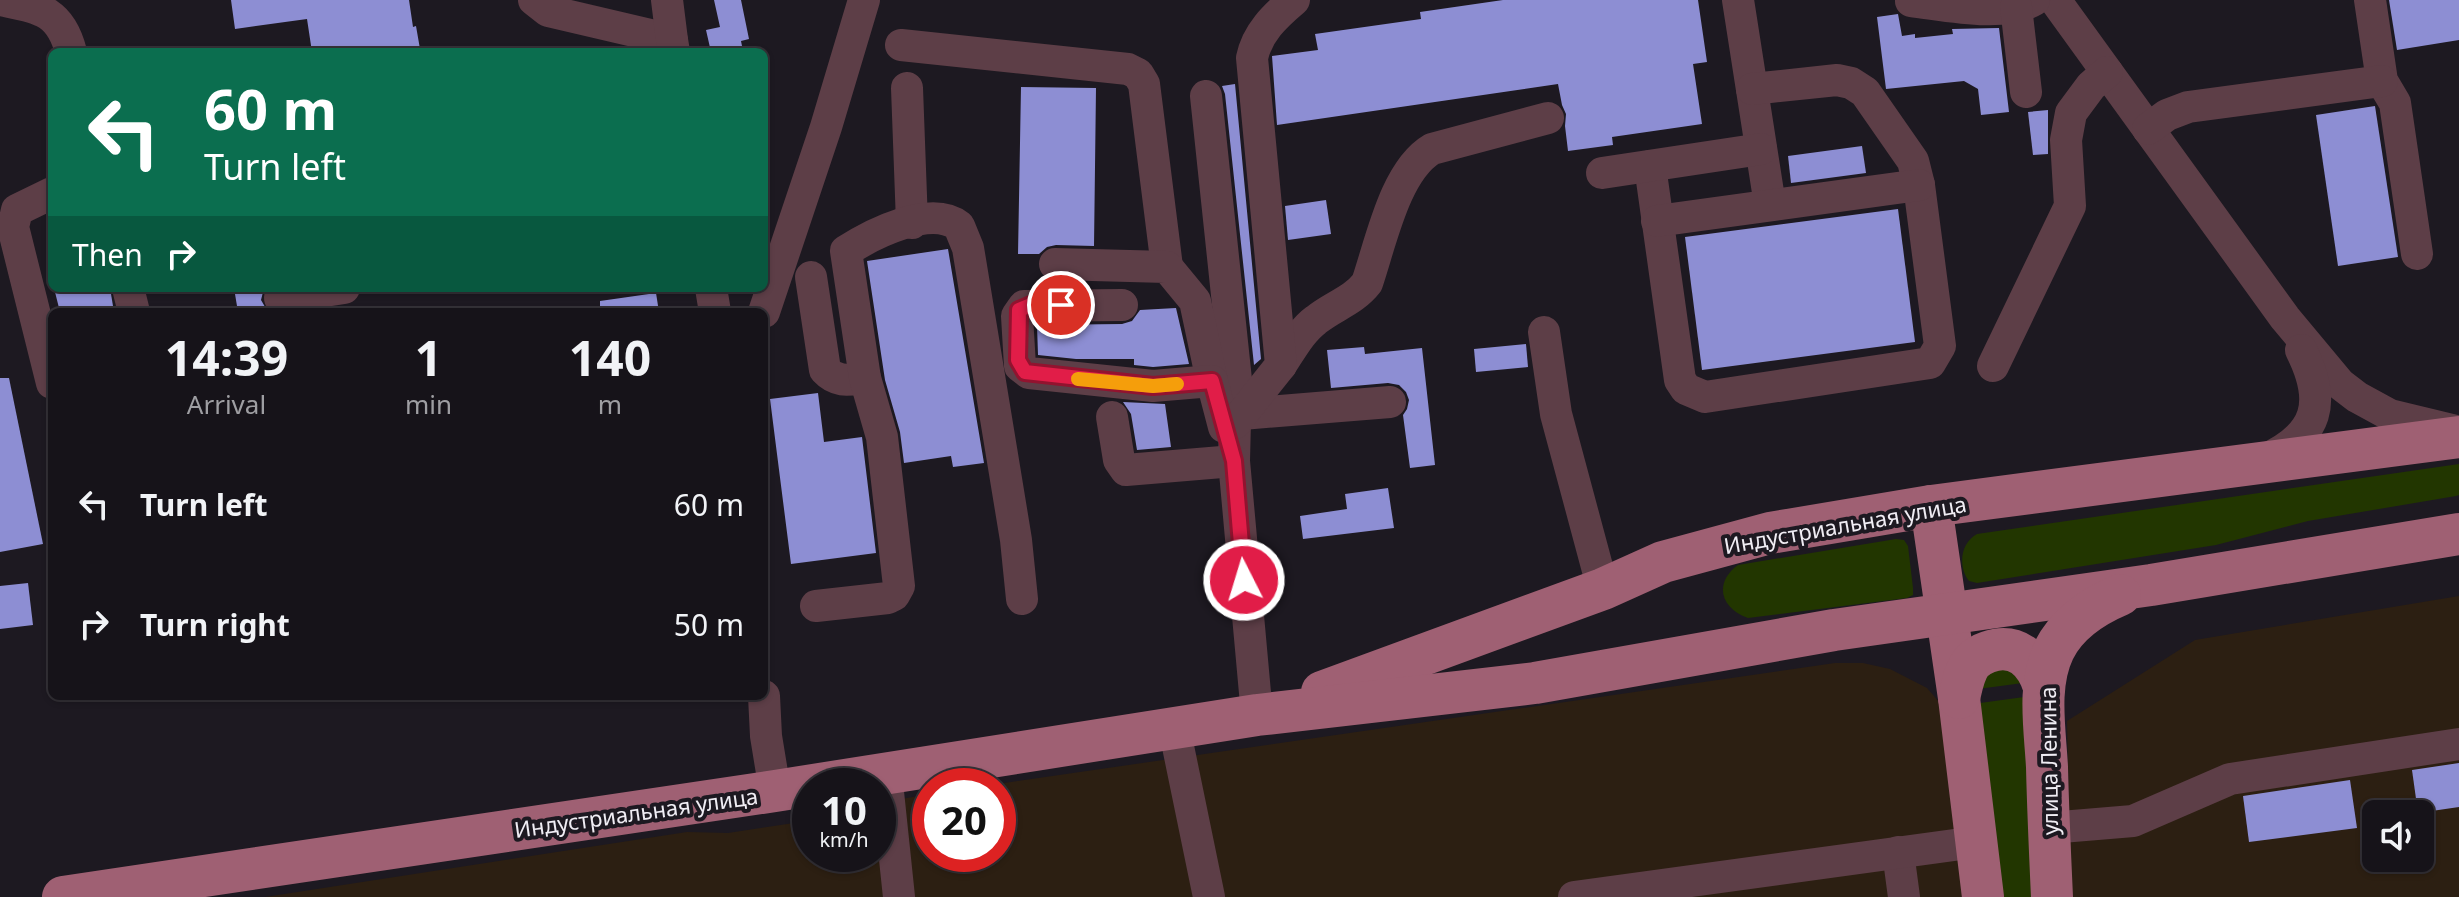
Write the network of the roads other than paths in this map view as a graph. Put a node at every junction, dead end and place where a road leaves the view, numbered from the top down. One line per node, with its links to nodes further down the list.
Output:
1 (0, 0): 13 (street)
2 (534, 0): 12 (street)
3 (667, 0): 12 (street)
4 (864, 0): 33 (street)
5 (1294, 0): 42 (street)
6 (1738, 0): 17 (street)
7 (2055, 0): 14 (street)
8 (2370, 0): 15 (street)
9 (1911, 1): 10 (street)
10 (2025, 3): 18 (street)
11 (901, 45): 34 (street)
12 (673, 46)
13 (69, 48)
14 (2107, 72): 21 (street); 43 (street)
15 (2382, 81): 21 (street); 31 (street)
16 (907, 88): 29 (street)
17 (1752, 89): 22 (street); 25 (street)
18 (2026, 92)
19 (1206, 96): 49 (street)
20 (1548, 118): 42 (street)
21 (2148, 129): 40 (street)
22 (1761, 149): 23 (street); 27 (street)
23 (1650, 166): 24 (street); 28 (street)
24 (1602, 173)
25 (1919, 185): 27 (street); 28 (street)
26 (48, 195): 44 (street)
27 (1770, 205): 28 (street)
28 (1657, 221)
29 (912, 223): 30 (street); 57 (street)
30 (846, 251): 35 (street); 45 (street)
31 (2417, 254)
32 (1055, 264): 34 (street)
33 (779, 266): 35 (street); 39 (street)
34 (1167, 267): 46 (street)
35 (811, 277): 45 (street)
36 (318, 292): 37 (street)
37 (280, 298)
38 (1122, 305): 46 (street)
39 (765, 308)
40 (2285, 318): 50 (street); 52 (street)
41 (1544, 332): 56 (street)
42 (1281, 365): 49 (street)
43 (1993, 366)
44 (48, 367)
45 (865, 378): 58 (street)
46 (1212, 381): 51 (street)
47 (1390, 402): 49 (street)
48 (1112, 417): 51 (street)
49 (1238, 419): 51 (street)
50 (2459, 434): 52 (main road, Индустриальная улица)
51 (1234, 461): 64 (street)
52 (2256, 463): 53 (main road, Индустриальная улица)
53 (1931, 506): 56 (main road, Индустриальная улица); 59 (main road)
54 (2459, 534): 55 (main road, Индустриальная улица)
55 (2151, 585): 59 (main road, Индустриальная улица); 61 (main road, улица Ленина)
56 (1603, 589): 64 (main road, Индустриальная улица)
57 (1022, 599)
58 (816, 606)
59 (1947, 615): 60 (main road, Индустриальная улица); 62 (main road)
60 (1834, 630): 62 (main road); 64 (main road, Индустриальная улица)
61 (2044, 687): 62 (main road); 70 (main road, улица Ленина)
62 (1959, 698): 71 (main road)
63 (764, 700): 69 (street)
64 (1257, 715): 65 (main road, Индустриальная улица)
65 (1174, 727): 67 (main road, Индустриальная улица); 76 (street)
66 (2459, 744): 70 (street)
67 (896, 771)
68 (792, 788): 69 (main road, Индустриальная улица)
69 (775, 791): 74 (main road, Индустриальная улица)
70 (2049, 828): 80 (main road, улица Ленина)
71 (1976, 842): 72 (street); 79 (main road)
72 (1898, 852): 77 (street); 78 (street)
73 (896, 868): 75 (street)
74 (87, 895)
75 (899, 897)
76 (1209, 897)
77 (1574, 897)
78 (1904, 897)
79 (1983, 897)
80 (2052, 897)

